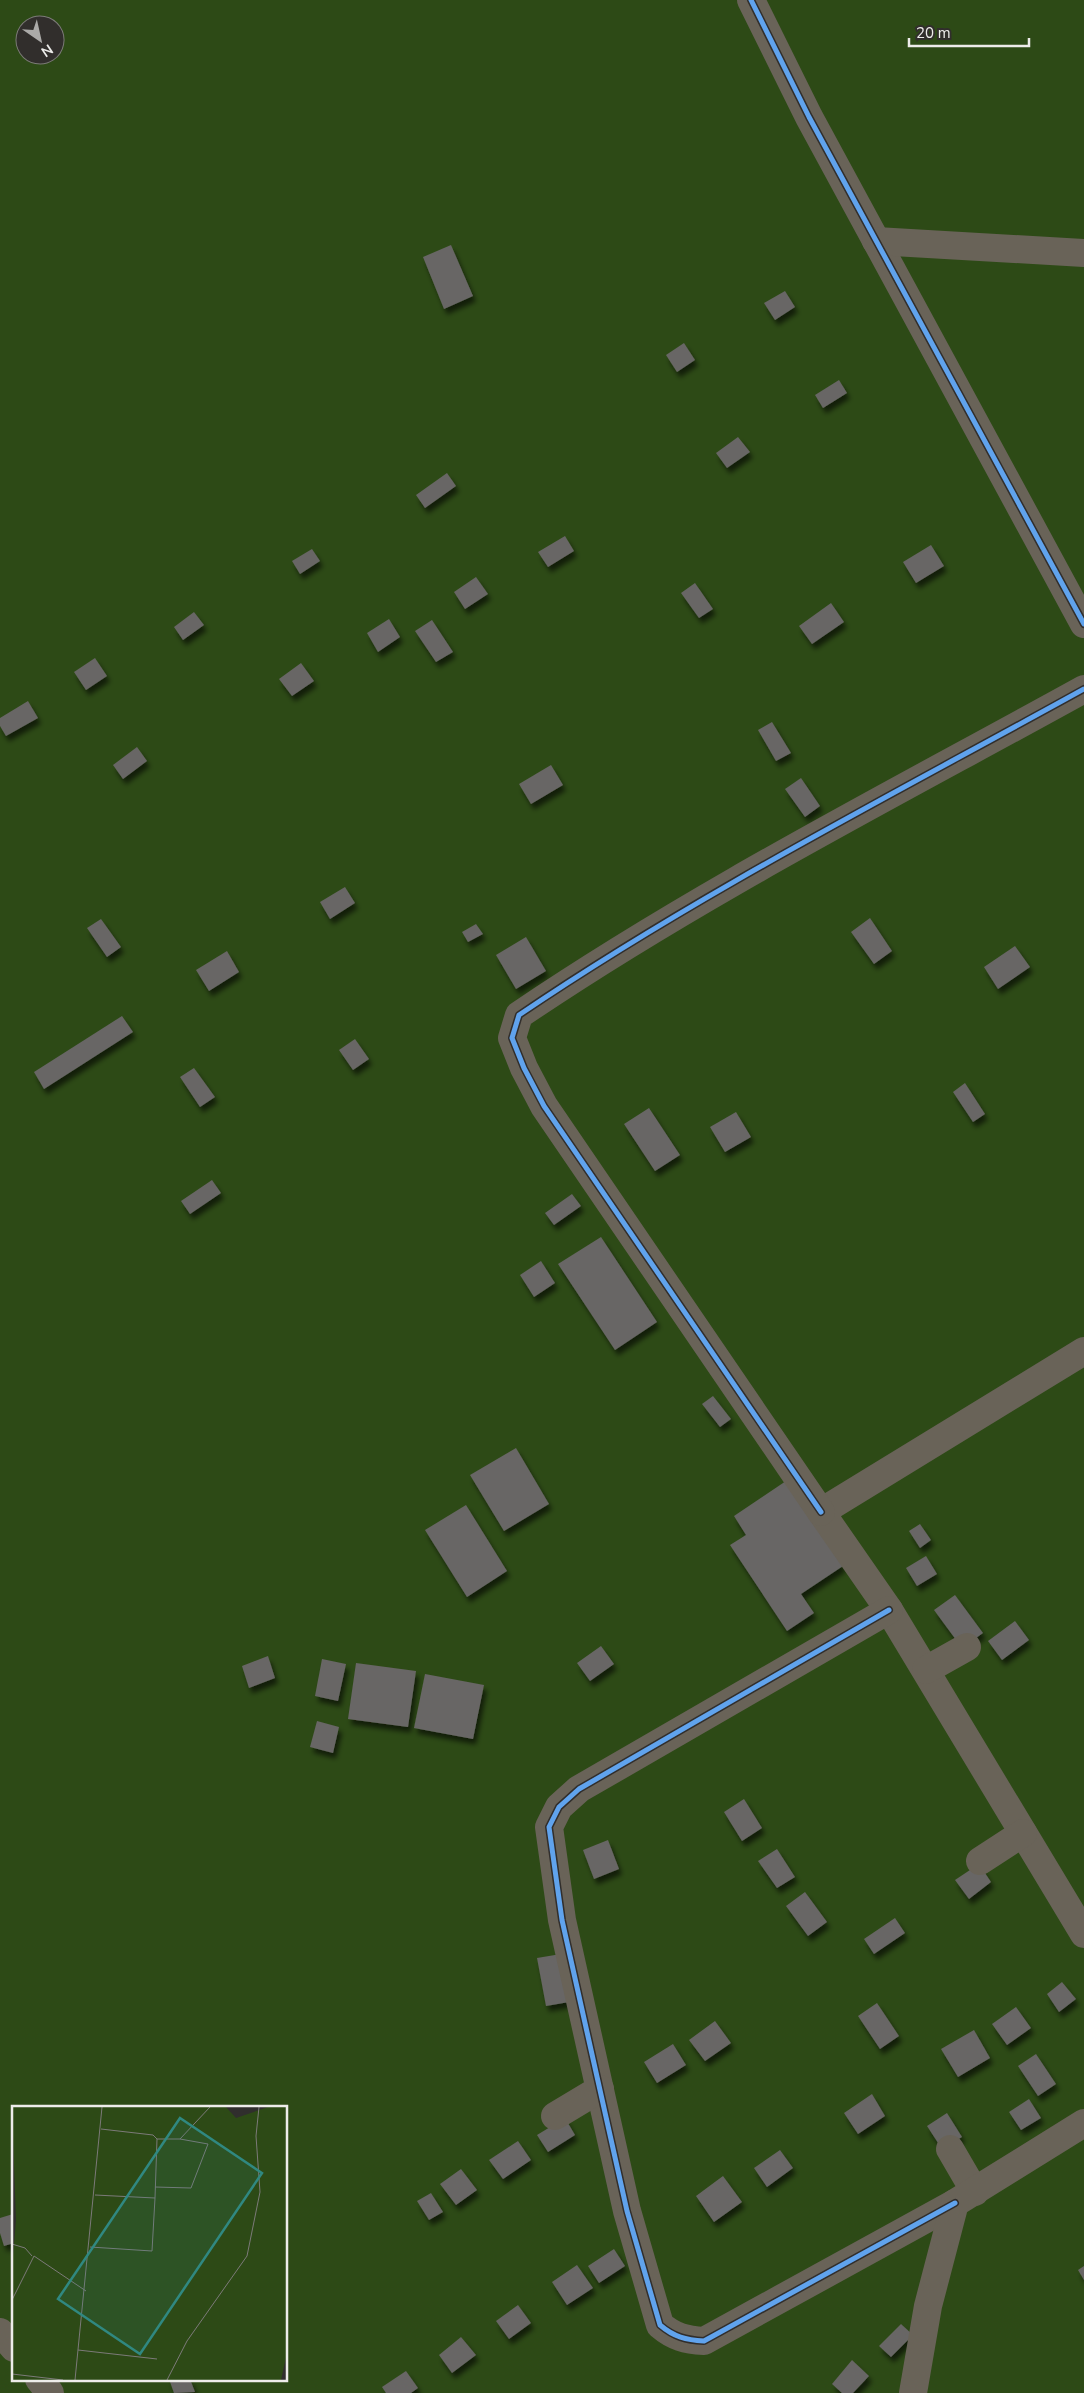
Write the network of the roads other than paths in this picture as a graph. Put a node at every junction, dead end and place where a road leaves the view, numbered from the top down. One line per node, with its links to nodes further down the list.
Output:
1 (751, 0): 2 (street)
2 (876, 241): 3 (street); 4 (street)
3 (1084, 254)
4 (1084, 624)
5 (1084, 689): 7 (street)
6 (1084, 1351): 7 (street)
7 (821, 1512): 8 (street)
8 (889, 1610): 10 (street); 14 (street)
9 (967, 1647): 10 (street)
10 (926, 1670): 11 (street)
11 (1023, 1833): 12 (street); 13 (street)
12 (980, 1861)
13 (1084, 1934)
14 (600, 2089): 15 (street); 18 (street)
15 (555, 2116)
16 (1084, 2123): 18 (street)
17 (950, 2149): 18 (street)
18 (965, 2198): 23 (street)
19 (0, 2332): 20 (street)
20 (12, 2346)
21 (40, 2380): 22 (street)
22 (50, 2393)
23 (913, 2393)

